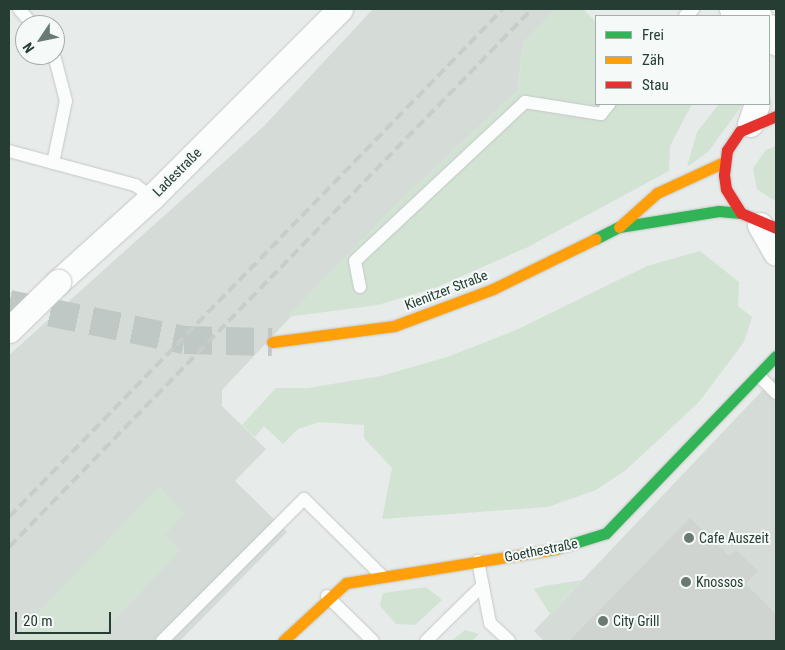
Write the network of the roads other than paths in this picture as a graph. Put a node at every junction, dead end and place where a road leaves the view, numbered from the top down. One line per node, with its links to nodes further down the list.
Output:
1 (340, 9): 11 (street, Ladestraße)
2 (770, 29): 3 (street)
3 (776, 43)
4 (57, 65): 10 (lane)
5 (608, 105): 15 (lane)
6 (754, 114): 7 (street); 9 (street)
7 (776, 116)
8 (9, 151): 10 (lane)
9 (724, 162): 12 (street); 13 (street, Kienitzer Straße)
10 (53, 163): 11 (lane)
11 (152, 197): 16 (street, Ladestraße, bridge)
12 (759, 222): 13 (street, Kienitzer Straße); 14 (street)
13 (619, 228): 17 (street, Kienitzer Straße)
14 (776, 253)
15 (360, 287)
16 (9, 330)
17 (272, 342)
18 (776, 356): 19 (street, Goethestraße)
19 (760, 377): 20 (lane); 21 (street, Goethestraße)
20 (776, 393)
21 (478, 561): 22 (street, Goethestraße); 23 (lane)
22 (381, 575): 24 (street, Goethestraße); 25 (lane)
23 (480, 588): 28 (lane); 29 (lane)
24 (327, 596): 26 (street, Goethestraße); 27 (lane)
25 (162, 641)
26 (283, 641)
27 (373, 641)
28 (426, 641)
29 (509, 641)

